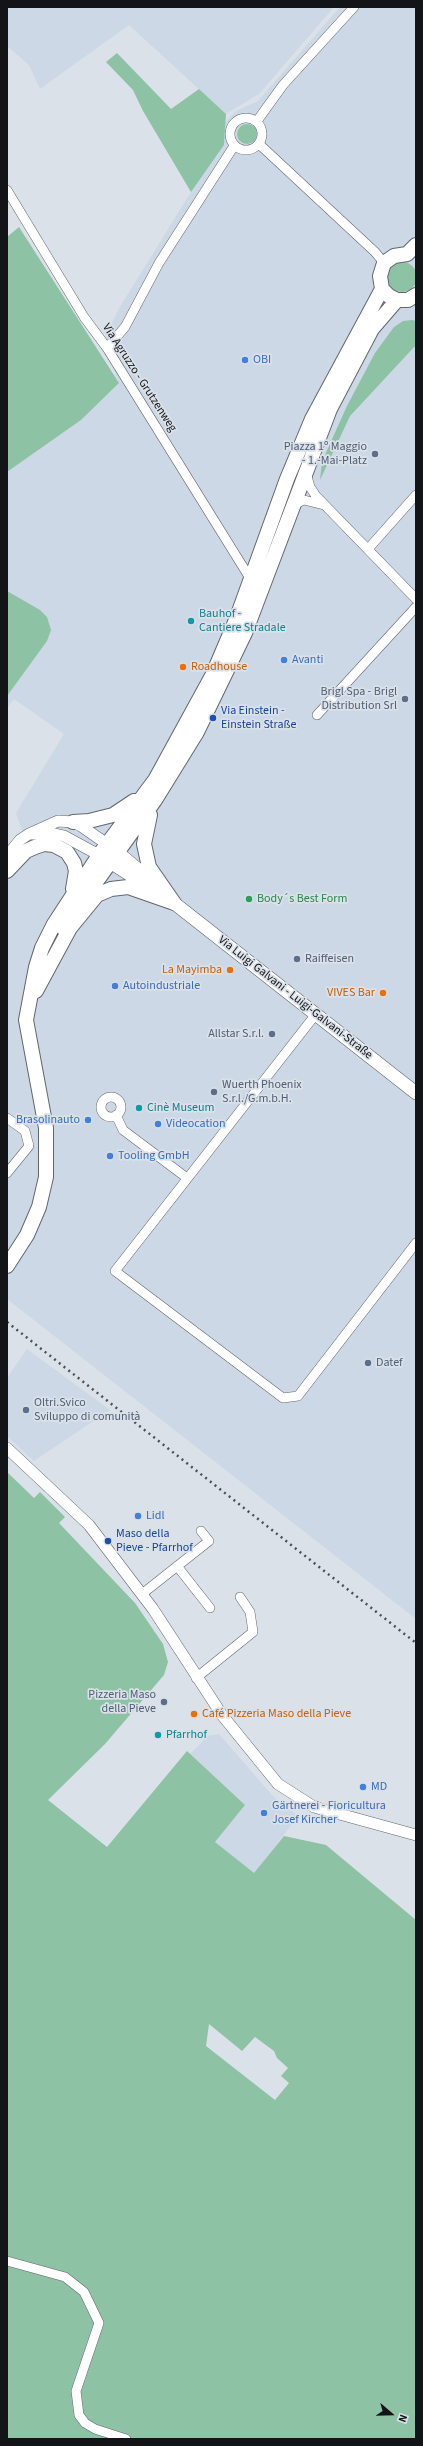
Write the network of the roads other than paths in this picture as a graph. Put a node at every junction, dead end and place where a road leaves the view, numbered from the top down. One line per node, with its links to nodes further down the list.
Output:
1 (354, 7): 2 (street)
2 (257, 121): 3 (street); 4 (street)
3 (259, 144): 4 (street); 7 (street)
4 (234, 146): 10 (street)
5 (7, 190): 10 (street, Via Agruzzo - Grutzenweg)
6 (413, 253): 7 (main road)
7 (384, 263): 8 (main road)
8 (382, 289): 9 (main road); 17 (main road)
9 (411, 301): 11 (main road); 11 (main road)
10 (107, 348): 17 (street, Via Agruzzo - Grutzenweg)
11 (356, 358): 12 (main road)
12 (305, 470): 14 (main road); 15 (street)
13 (416, 496): 16 (street)
14 (292, 506): 15 (street); 22 (main road)
15 (326, 506): 16 (street)
16 (368, 549): 18 (street)
17 (253, 577): 21 (main road)
18 (416, 599)
19 (416, 607): 20 (street)
20 (317, 716)
21 (152, 785): 23 (main road); 25 (main road)
22 (155, 800): 27 (main road); 29 (main road)
23 (73, 822): 24 (street); 25 (street)
24 (29, 834): 25 (street); 26 (street)
25 (103, 849): 27 (main road, Via Luigi Galvani - Luigi-Galvani-Straße); 30 (main road)
26 (7, 856)
27 (115, 858): 29 (main road, Via Luigi Galvani - Luigi-Galvani-Straße); 31 (main road)
28 (7, 871): 30 (main road)
29 (174, 903): 31 (main road); 32 (main road, Via Luigi Galvani - Luigi-Galvani-Straße)
30 (54, 924): 33 (main road)
31 (36, 991): 33 (main road)
32 (316, 1014): 34 (main road, Via Luigi Galvani - Luigi-Galvani-Straße); 38 (street)
33 (30, 1042): 40 (main road)
34 (416, 1093)
35 (116, 1116): 38 (street)
36 (7, 1118): 37 (street)
37 (7, 1173)
38 (187, 1178): 39 (street)
39 (416, 1242)
40 (7, 1266)
41 (7, 1448): 44 (street)
42 (201, 1531): 43 (street)
43 (177, 1566): 44 (street); 46 (street)
44 (142, 1594): 47 (street)
45 (240, 1596): 47 (street)
46 (210, 1608)
47 (196, 1678): 48 (street)
48 (416, 1835)
49 (7, 2261): 50 (street)
50 (126, 2439)

